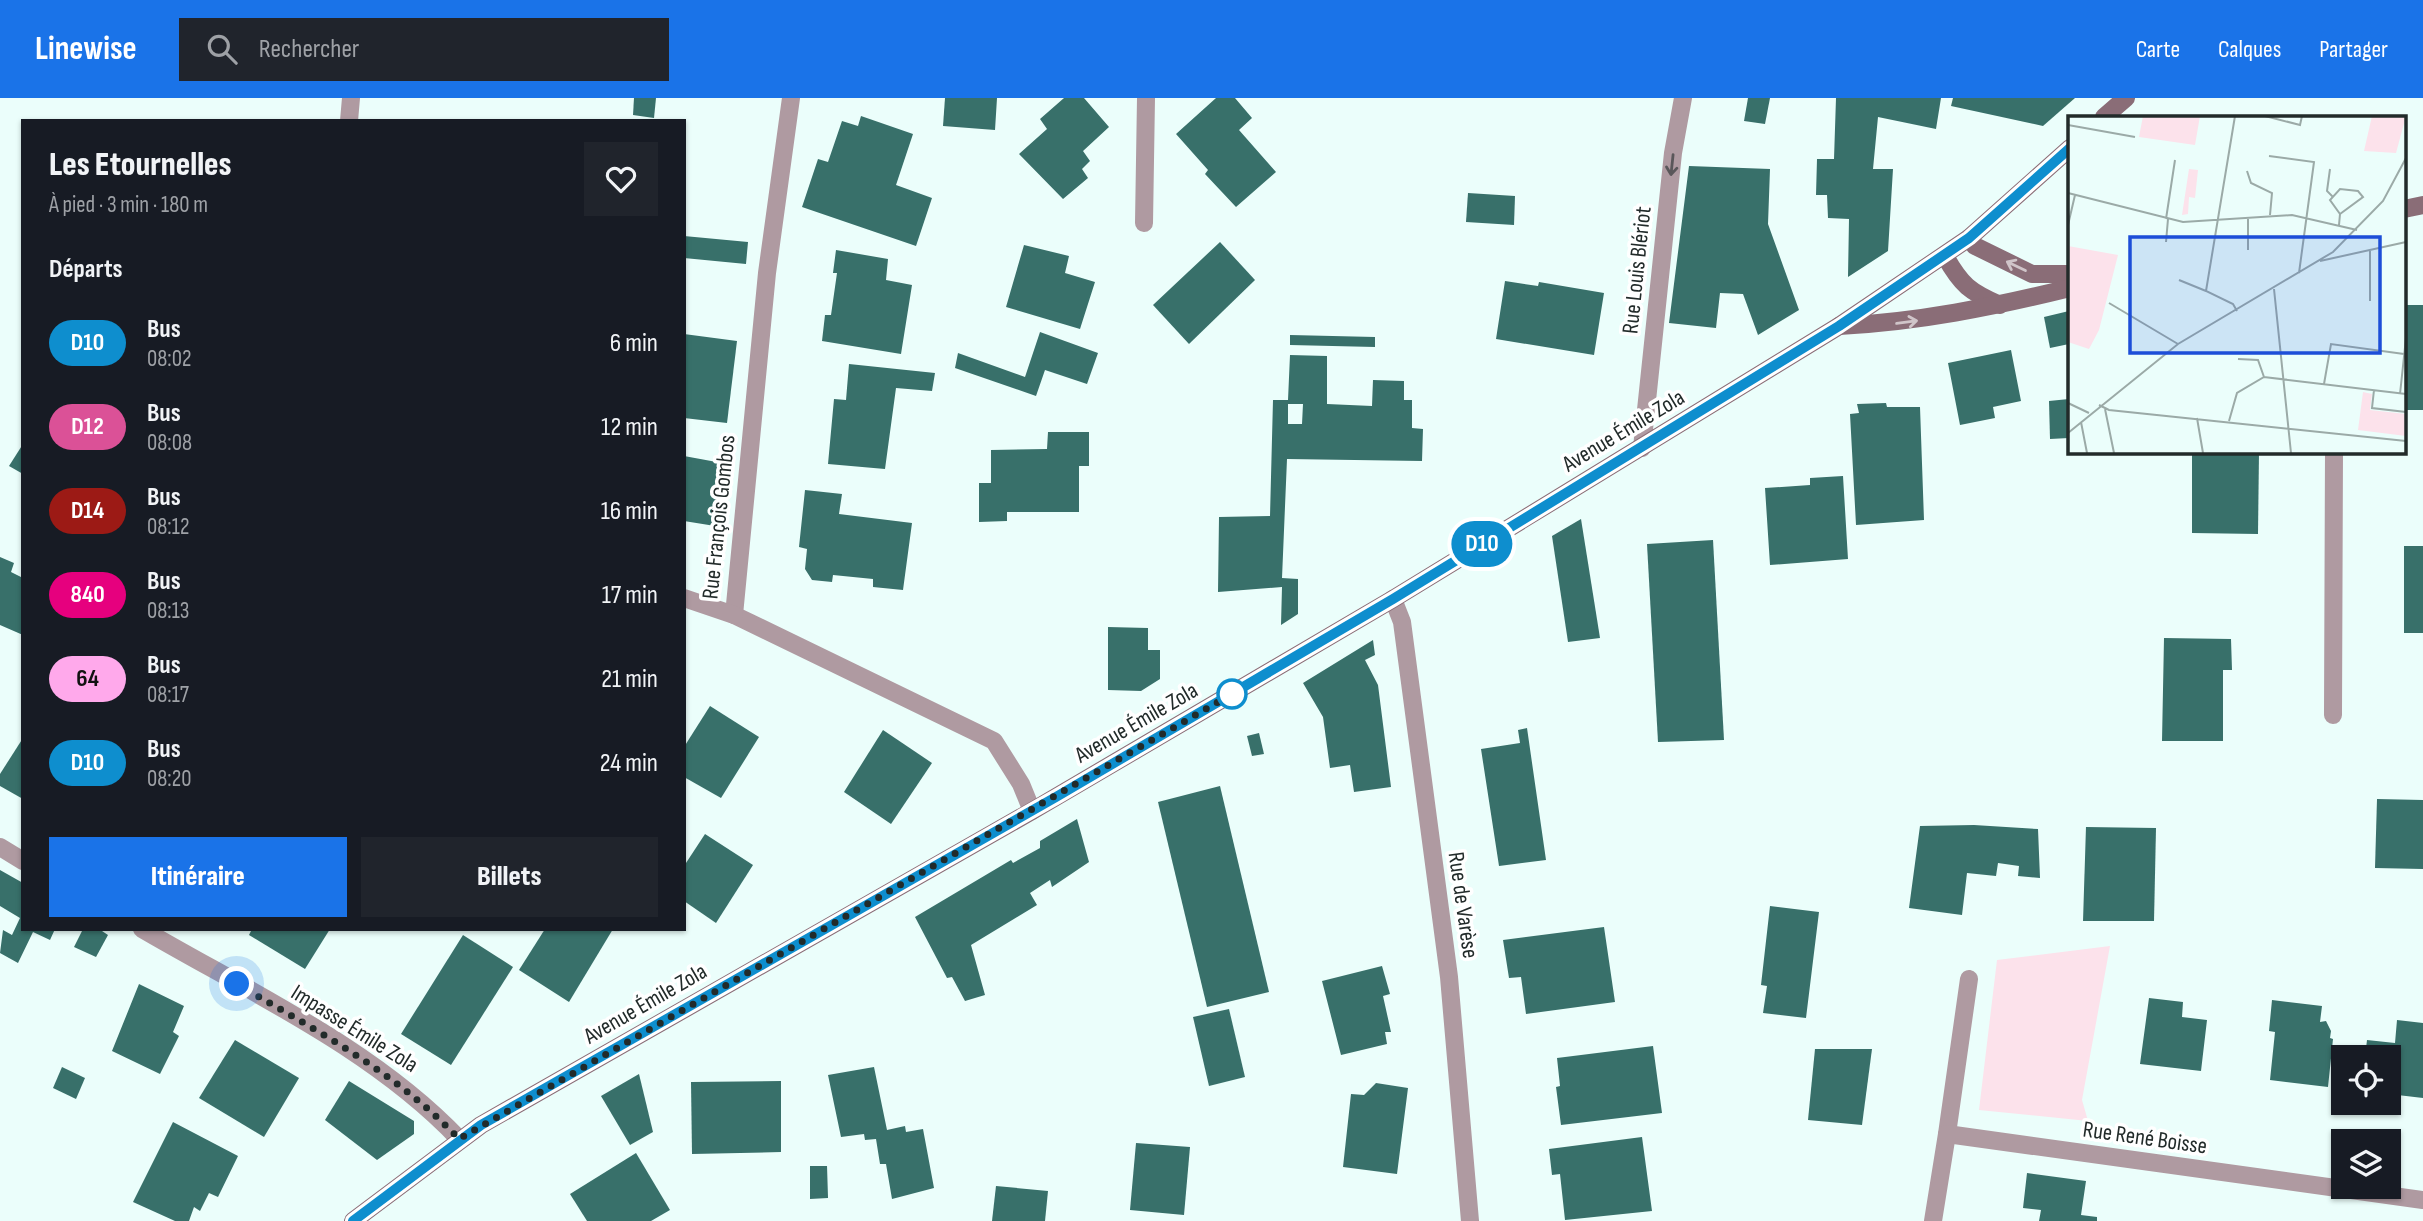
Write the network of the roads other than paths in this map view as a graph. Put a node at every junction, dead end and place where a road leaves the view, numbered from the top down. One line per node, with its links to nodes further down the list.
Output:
1 (351, 98): 7 (street)
2 (791, 98): 20 (street, Rue François Gombos)
3 (1146, 98): 9 (street)
4 (1683, 98): 16 (street, Rue Louis Blériot, one-way to 16)
5 (2126, 98): 6 (main road)
6 (2105, 116)
7 (349, 119)
8 (2068, 150): 10 (main road, Avenue Émile Zola)
9 (1144, 223)
10 (1969, 238): 11 (main road, Avenue Émile Zola); 12 (main road, one-way to 10)
11 (1945, 256): 14 (main road); 15 (main road, Avenue Émile Zola)
12 (2068, 274)
13 (2068, 288): 14 (main road)
14 (2000, 305): 15 (main road, one-way to 14)
15 (1839, 326): 16 (main road, Avenue Émile Zola)
16 (1642, 448): 19 (main road, Avenue Émile Zola)
17 (2334, 453): 21 (street)
18 (686, 599): 20 (street)
19 (1393, 599): 22 (main road, Avenue Émile Zola); 31 (street, Rue de Varèse)
20 (734, 615): 22 (street, Rue François Gombos)
21 (2333, 715)
22 (1032, 811): 28 (main road, Avenue Émile Zola)
23 (0, 848): 24 (street)
24 (21, 860)
25 (145, 931): 28 (street, Impasse Émile Zola)
26 (1969, 979): 27 (street)
27 (1947, 1134): 29 (street, Rue René Boisse); 32 (street)
28 (459, 1139): 30 (main road, Avenue Émile Zola)
29 (2423, 1200)
30 (352, 1221)
31 (1471, 1221)
32 (1933, 1221)

